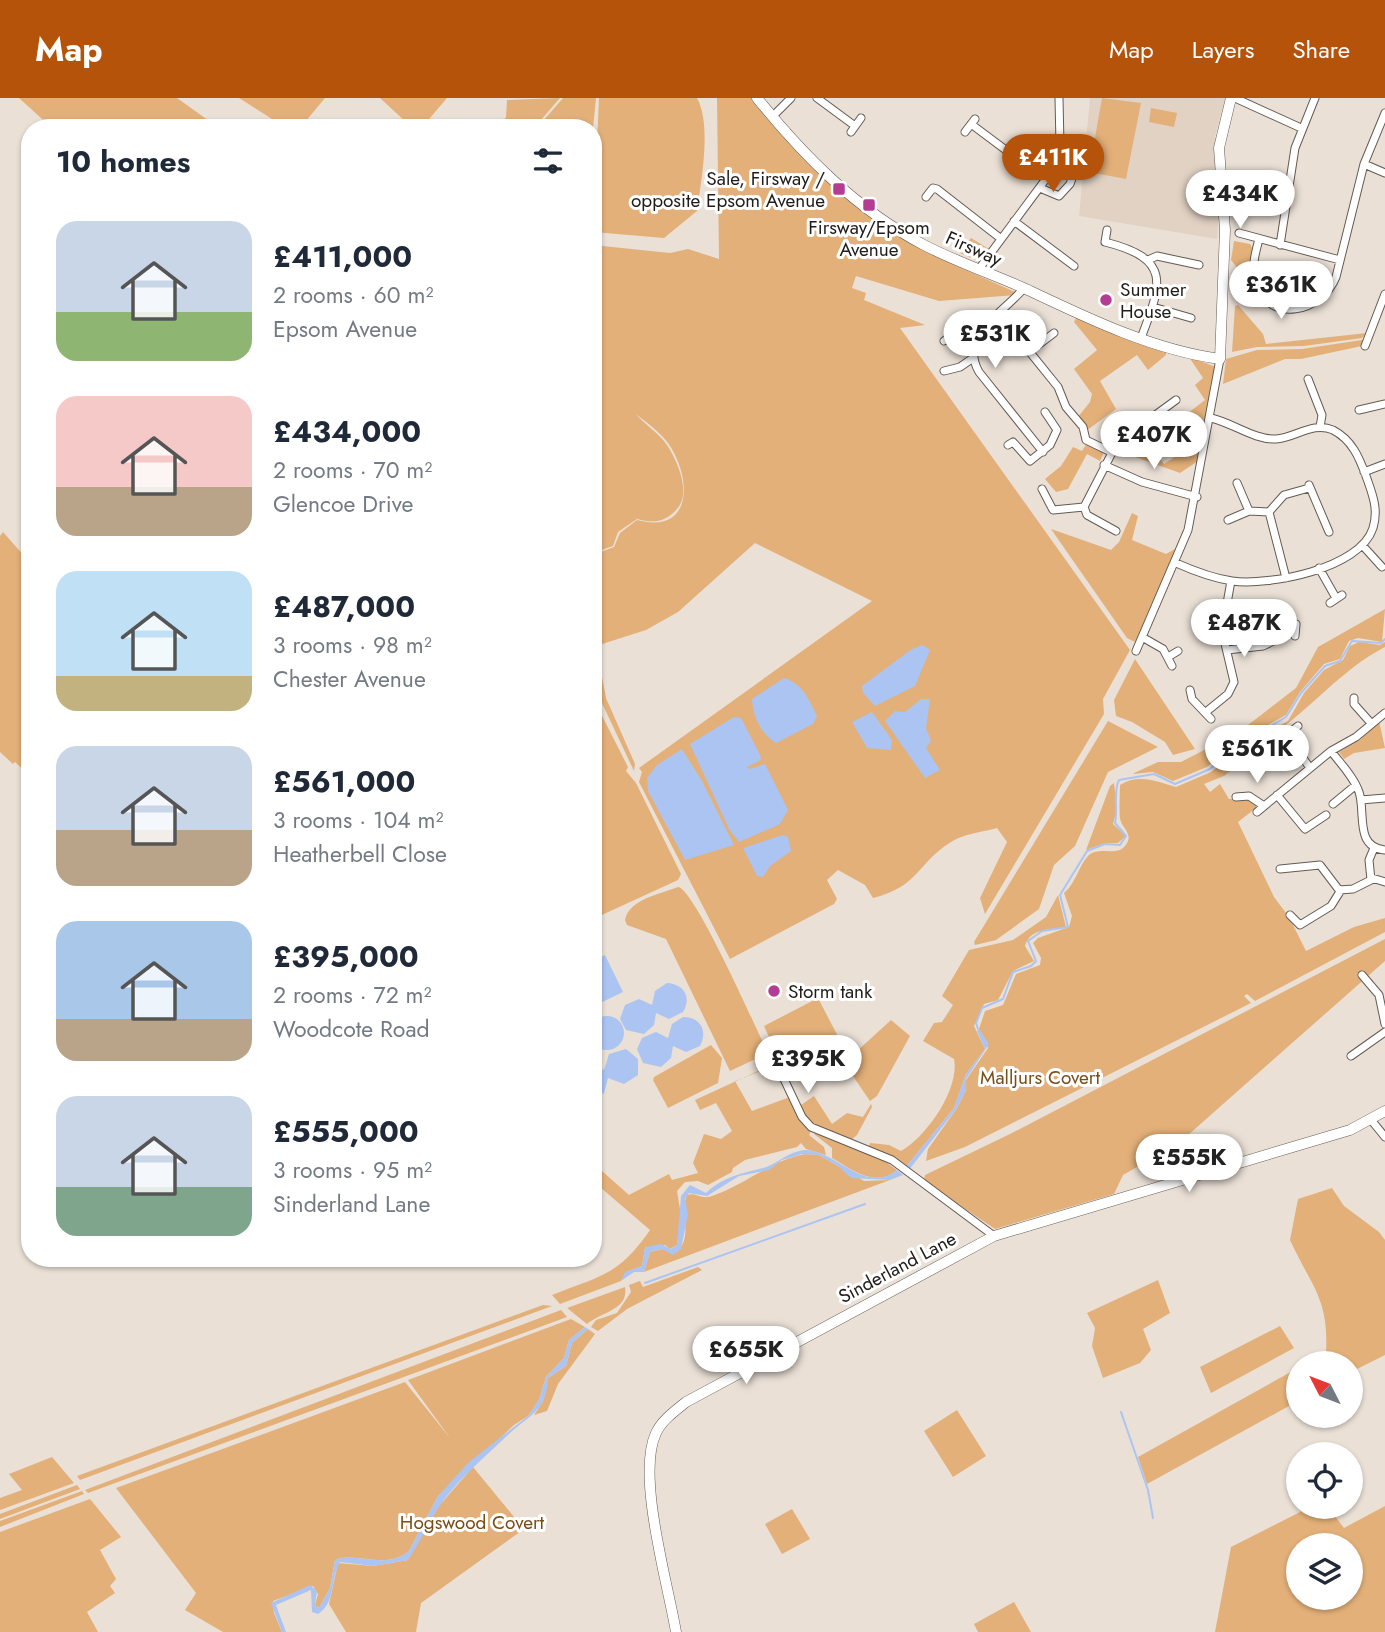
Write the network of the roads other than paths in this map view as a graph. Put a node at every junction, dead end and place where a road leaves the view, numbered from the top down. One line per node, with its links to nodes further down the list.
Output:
1 (757, 98): 8 (street, Firsway)
2 (790, 98): 8 (street)
3 (817, 98): 9 (street)
4 (1059, 98): 15 (street)
5 (1233, 98): 10 (street); 41 (street)
6 (1315, 98): 10 (street)
7 (1385, 113): 12 (street)
8 (772, 117): 28 (street, Firsway)
9 (861, 118)
10 (1301, 128): 23 (street)
11 (965, 132): 15 (street)
12 (1364, 163): 14 (street); 25 (street)
13 (1076, 167): 16 (street)
14 (1385, 173)
15 (1046, 180): 16 (street)
16 (1040, 188): 18 (street)
17 (926, 197): 21 (street)
18 (1014, 221): 21 (street); 27 (street)
19 (1107, 230): 24 (street)
20 (1239, 233): 22 (street)
21 (1000, 238): 28 (street)
22 (1259, 239): 23 (street); 25 (street)
23 (1280, 245): 25 (street)
24 (1148, 260): 26 (street); 31 (street)
25 (1340, 260)
26 (1199, 265)
27 (1074, 266)
28 (979, 269): 29 (street, Firsway)
29 (1024, 288): 32 (street); 36 (street, Firsway)
30 (1385, 296): 38 (street)
31 (1153, 307): 33 (street); 36 (street)
32 (999, 314): 34 (street); 39 (street)
33 (1191, 318)
34 (979, 331): 37 (street); 40 (street)
35 (1050, 334): 39 (street)
36 (1141, 338): 41 (street, Firsway)
37 (943, 341)
38 (1365, 346)
39 (1030, 352): 52 (street)
40 (973, 358): 42 (street); 51 (street)
41 (1220, 359): 47 (street)
42 (944, 371)
43 (1308, 379): 49 (street)
44 (1176, 400): 52 (street)
45 (1385, 404): 48 (street)
46 (1045, 412): 51 (street)
47 (1211, 418): 49 (street); 58 (street)
48 (1368, 418)
49 (1320, 427): 55 (street)
50 (1008, 444): 51 (street)
51 (1043, 452)
52 (1111, 452): 54 (street)
53 (1385, 464): 55 (street)
54 (1104, 465): 58 (street); 59 (street)
55 (1364, 472): 65 (street)
56 (1237, 483): 60 (street)
57 (1042, 489): 59 (street)
58 (1197, 497): 66 (street)
59 (1084, 507): 64 (street)
60 (1249, 511): 61 (street); 62 (street)
61 (1269, 512): 63 (street); 69 (street)
62 (1228, 521)
63 (1331, 528)
64 (1116, 531)
65 (1363, 546): 67 (street); 68 (street)
66 (1176, 563): 70 (street); 73 (street)
67 (1319, 568): 69 (street); 71 (street)
68 (1382, 569)
69 (1286, 578): 70 (street)
70 (1231, 581): 74 (street)
71 (1336, 599)
72 (1295, 630): 74 (street)
73 (1142, 637): 75 (street); 77 (street)
74 (1227, 650): 80 (street)
75 (1136, 651)
76 (1178, 651): 77 (street)
77 (1168, 657): 78 (street)
78 (1172, 666)
79 (1354, 698): 82 (street)
80 (1182, 700)
81 (1385, 713): 82 (street)
82 (1369, 723): 84 (street)
83 (1298, 726): 85 (street)
84 (1331, 751): 85 (street); 86 (street)
85 (1310, 768): 88 (street)
86 (1356, 785): 92 (street); 93 (street)
87 (1245, 786): 89 (street)
88 (1277, 795): 94 (street); 96 (street)
89 (1245, 796): 90 (street); 94 (street)
90 (1236, 797)
91 (1385, 798): 92 (street)
92 (1361, 800): 97 (street)
93 (1333, 804)
94 (1264, 806): 95 (street)
95 (1257, 812)
96 (1326, 815)
97 (1374, 848): 98 (street); 100 (street)
98 (1385, 850)
99 (1280, 869): 102 (street)
100 (1372, 878): 101 (street); 102 (street)
101 (1385, 882)
102 (1340, 890): 103 (street)
103 (1290, 915)
104 (1362, 975): 105 (street)
105 (1384, 1012): 106 (street)
106 (1385, 1024)
107 (1385, 1032): 108 (street)
108 (1351, 1056)
109 (784, 1079): 113 (street)
110 (1385, 1111): 111 (street, Sinderland Lane)
111 (1372, 1121): 112 (street); 113 (street, Sinderland Lane)
112 (1385, 1137)
113 (994, 1236): 114 (street, Sinderland Lane)
114 (676, 1632)

